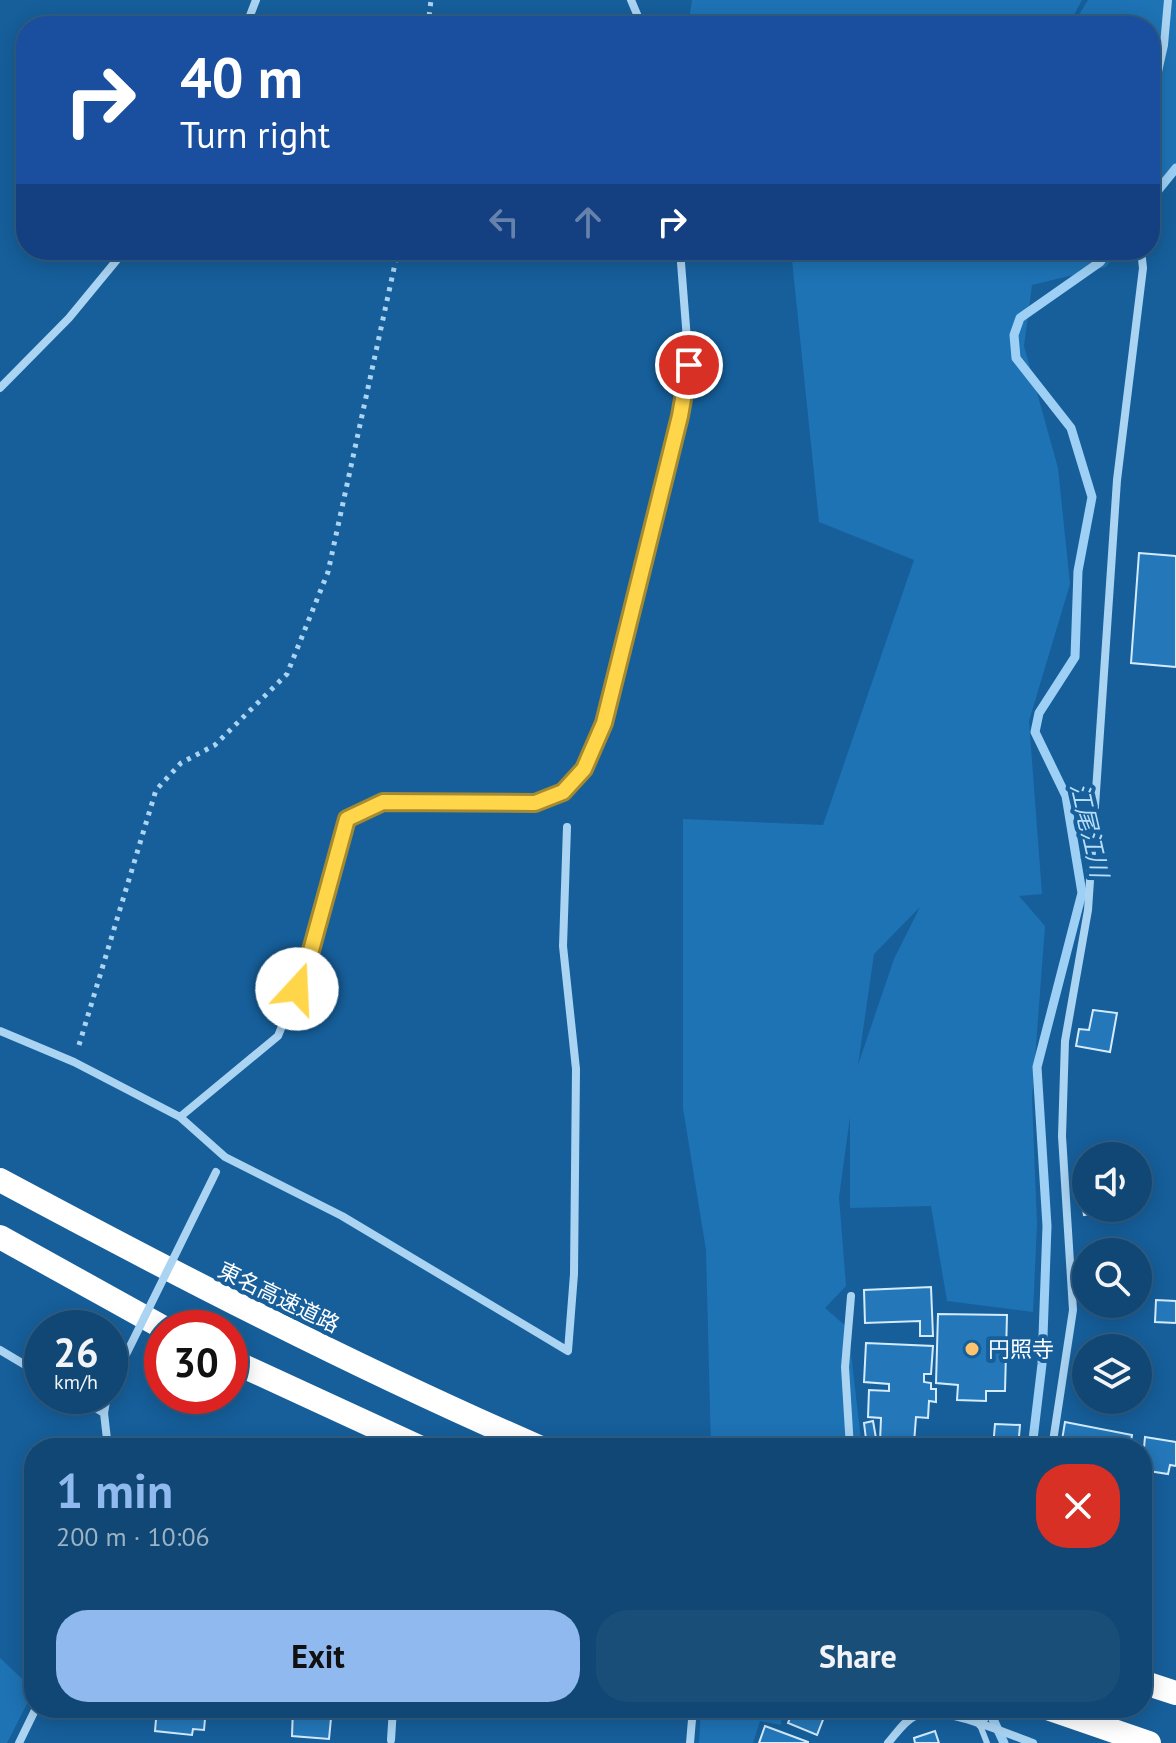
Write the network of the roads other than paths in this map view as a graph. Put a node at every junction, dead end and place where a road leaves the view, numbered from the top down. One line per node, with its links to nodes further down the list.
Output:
1 (1168, 0): 2 (street)
2 (1160, 63)
3 (117, 260): 6 (street)
4 (681, 260): 9 (street)
5 (1142, 260): 24 (street)
6 (0, 388)
7 (567, 827): 10 (street)
8 (0, 1031): 9 (street)
9 (180, 1117): 10 (street)
10 (225, 1157): 16 (street, bridge)
11 (0, 1180): 22 (highway, 東名高速道路)
12 (0, 1237): 14 (highway)
13 (851, 1296): 23 (street)
14 (144, 1317)
15 (0, 1350): 17 (street)
16 (128, 1350)
17 (24, 1364)
18 (248, 1368): 21 (highway)
19 (104, 1414): 20 (street)
20 (107, 1438)
21 (399, 1438)
22 (518, 1438)
23 (849, 1438)
24 (1054, 1438)
25 (1152, 1685): 26 (highway)
26 (1176, 1693)
27 (31, 1718): 36 (street)
28 (392, 1718): 35 (street)
29 (692, 1718): 37 (street)
30 (910, 1718): 38 (street)
31 (958, 1718): 34 (street)
32 (987, 1718): 34 (street)
33 (1076, 1718): 41 (highway)
34 (984, 1726): 39 (lane); 40 (street)
35 (391, 1740)
36 (19, 1743)
37 (690, 1743)
38 (888, 1743)
39 (987, 1743)
40 (1033, 1743)
41 (1149, 1743)

